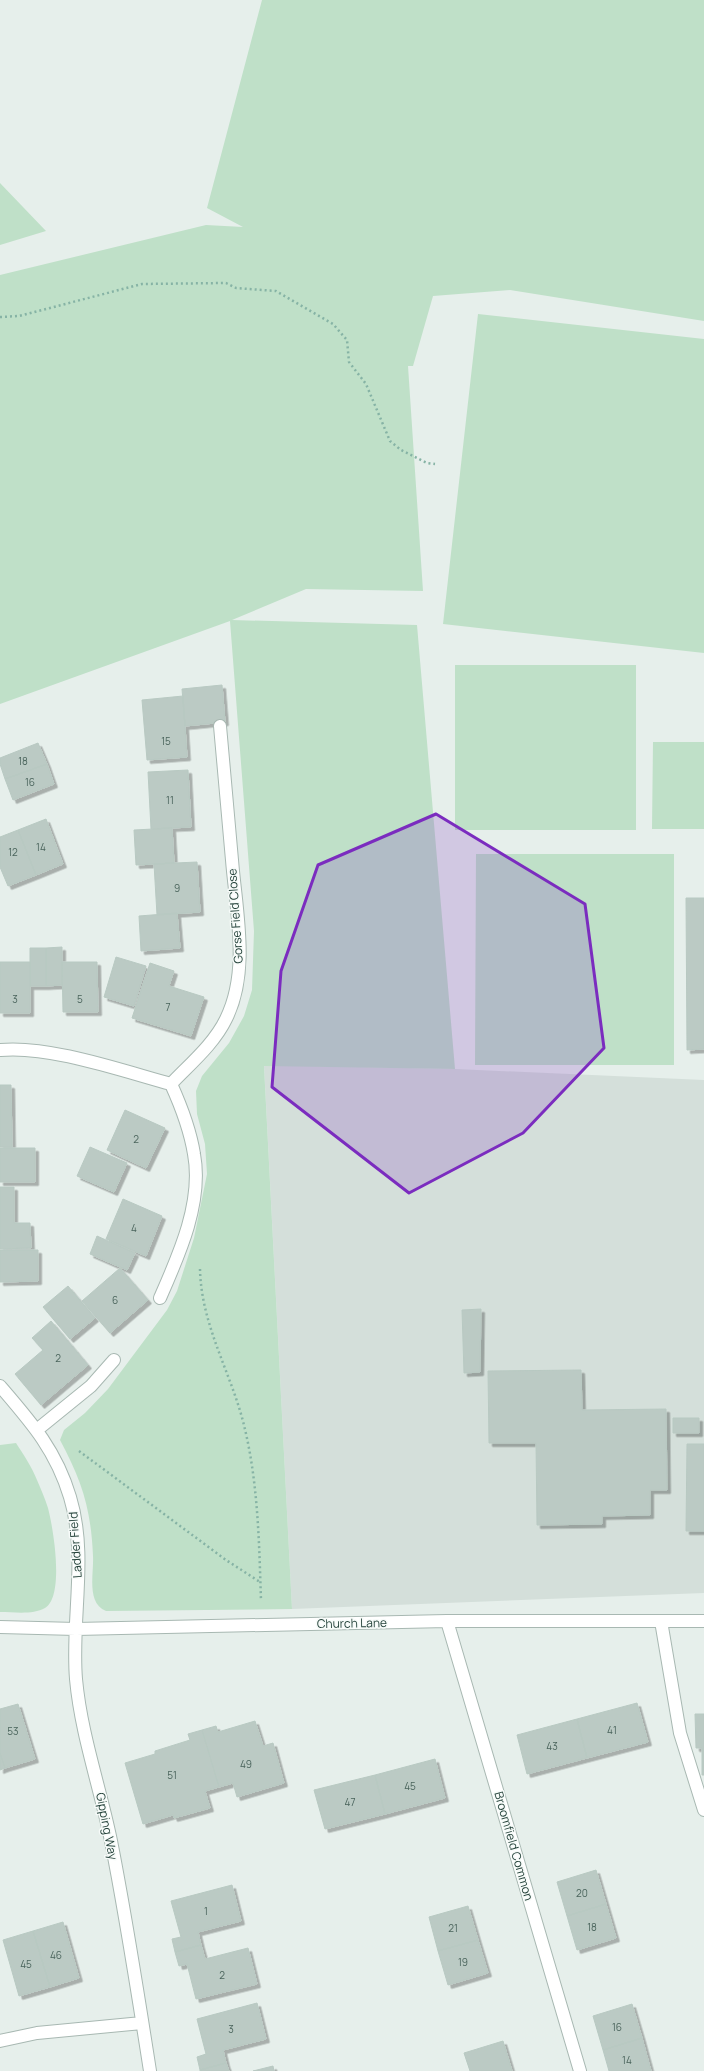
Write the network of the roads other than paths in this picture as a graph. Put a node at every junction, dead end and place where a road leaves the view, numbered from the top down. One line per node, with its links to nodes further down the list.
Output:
1 (220, 726): 3 (street, Gorse Field Close)
2 (0, 1050): 3 (street)
3 (171, 1084): 4 (street)
4 (160, 1298)
5 (114, 1360): 7 (street)
6 (0, 1386): 7 (street, Ladder Field)
7 (38, 1429): 12 (street, Ladder Field)
8 (447, 1621): 9 (street, Church Lane); 12 (street, Church Lane); 17 (street, Broomfield Common)
9 (661, 1621): 10 (street, Church Lane); 13 (street)
10 (704, 1621)
11 (0, 1627): 12 (street, Church Lane)
12 (76, 1629): 14 (street, Gipping Way)
13 (704, 1810)
14 (142, 2023): 15 (street); 16 (street, Gipping Way)
15 (0, 2041)
16 (150, 2071)
17 (580, 2071)

